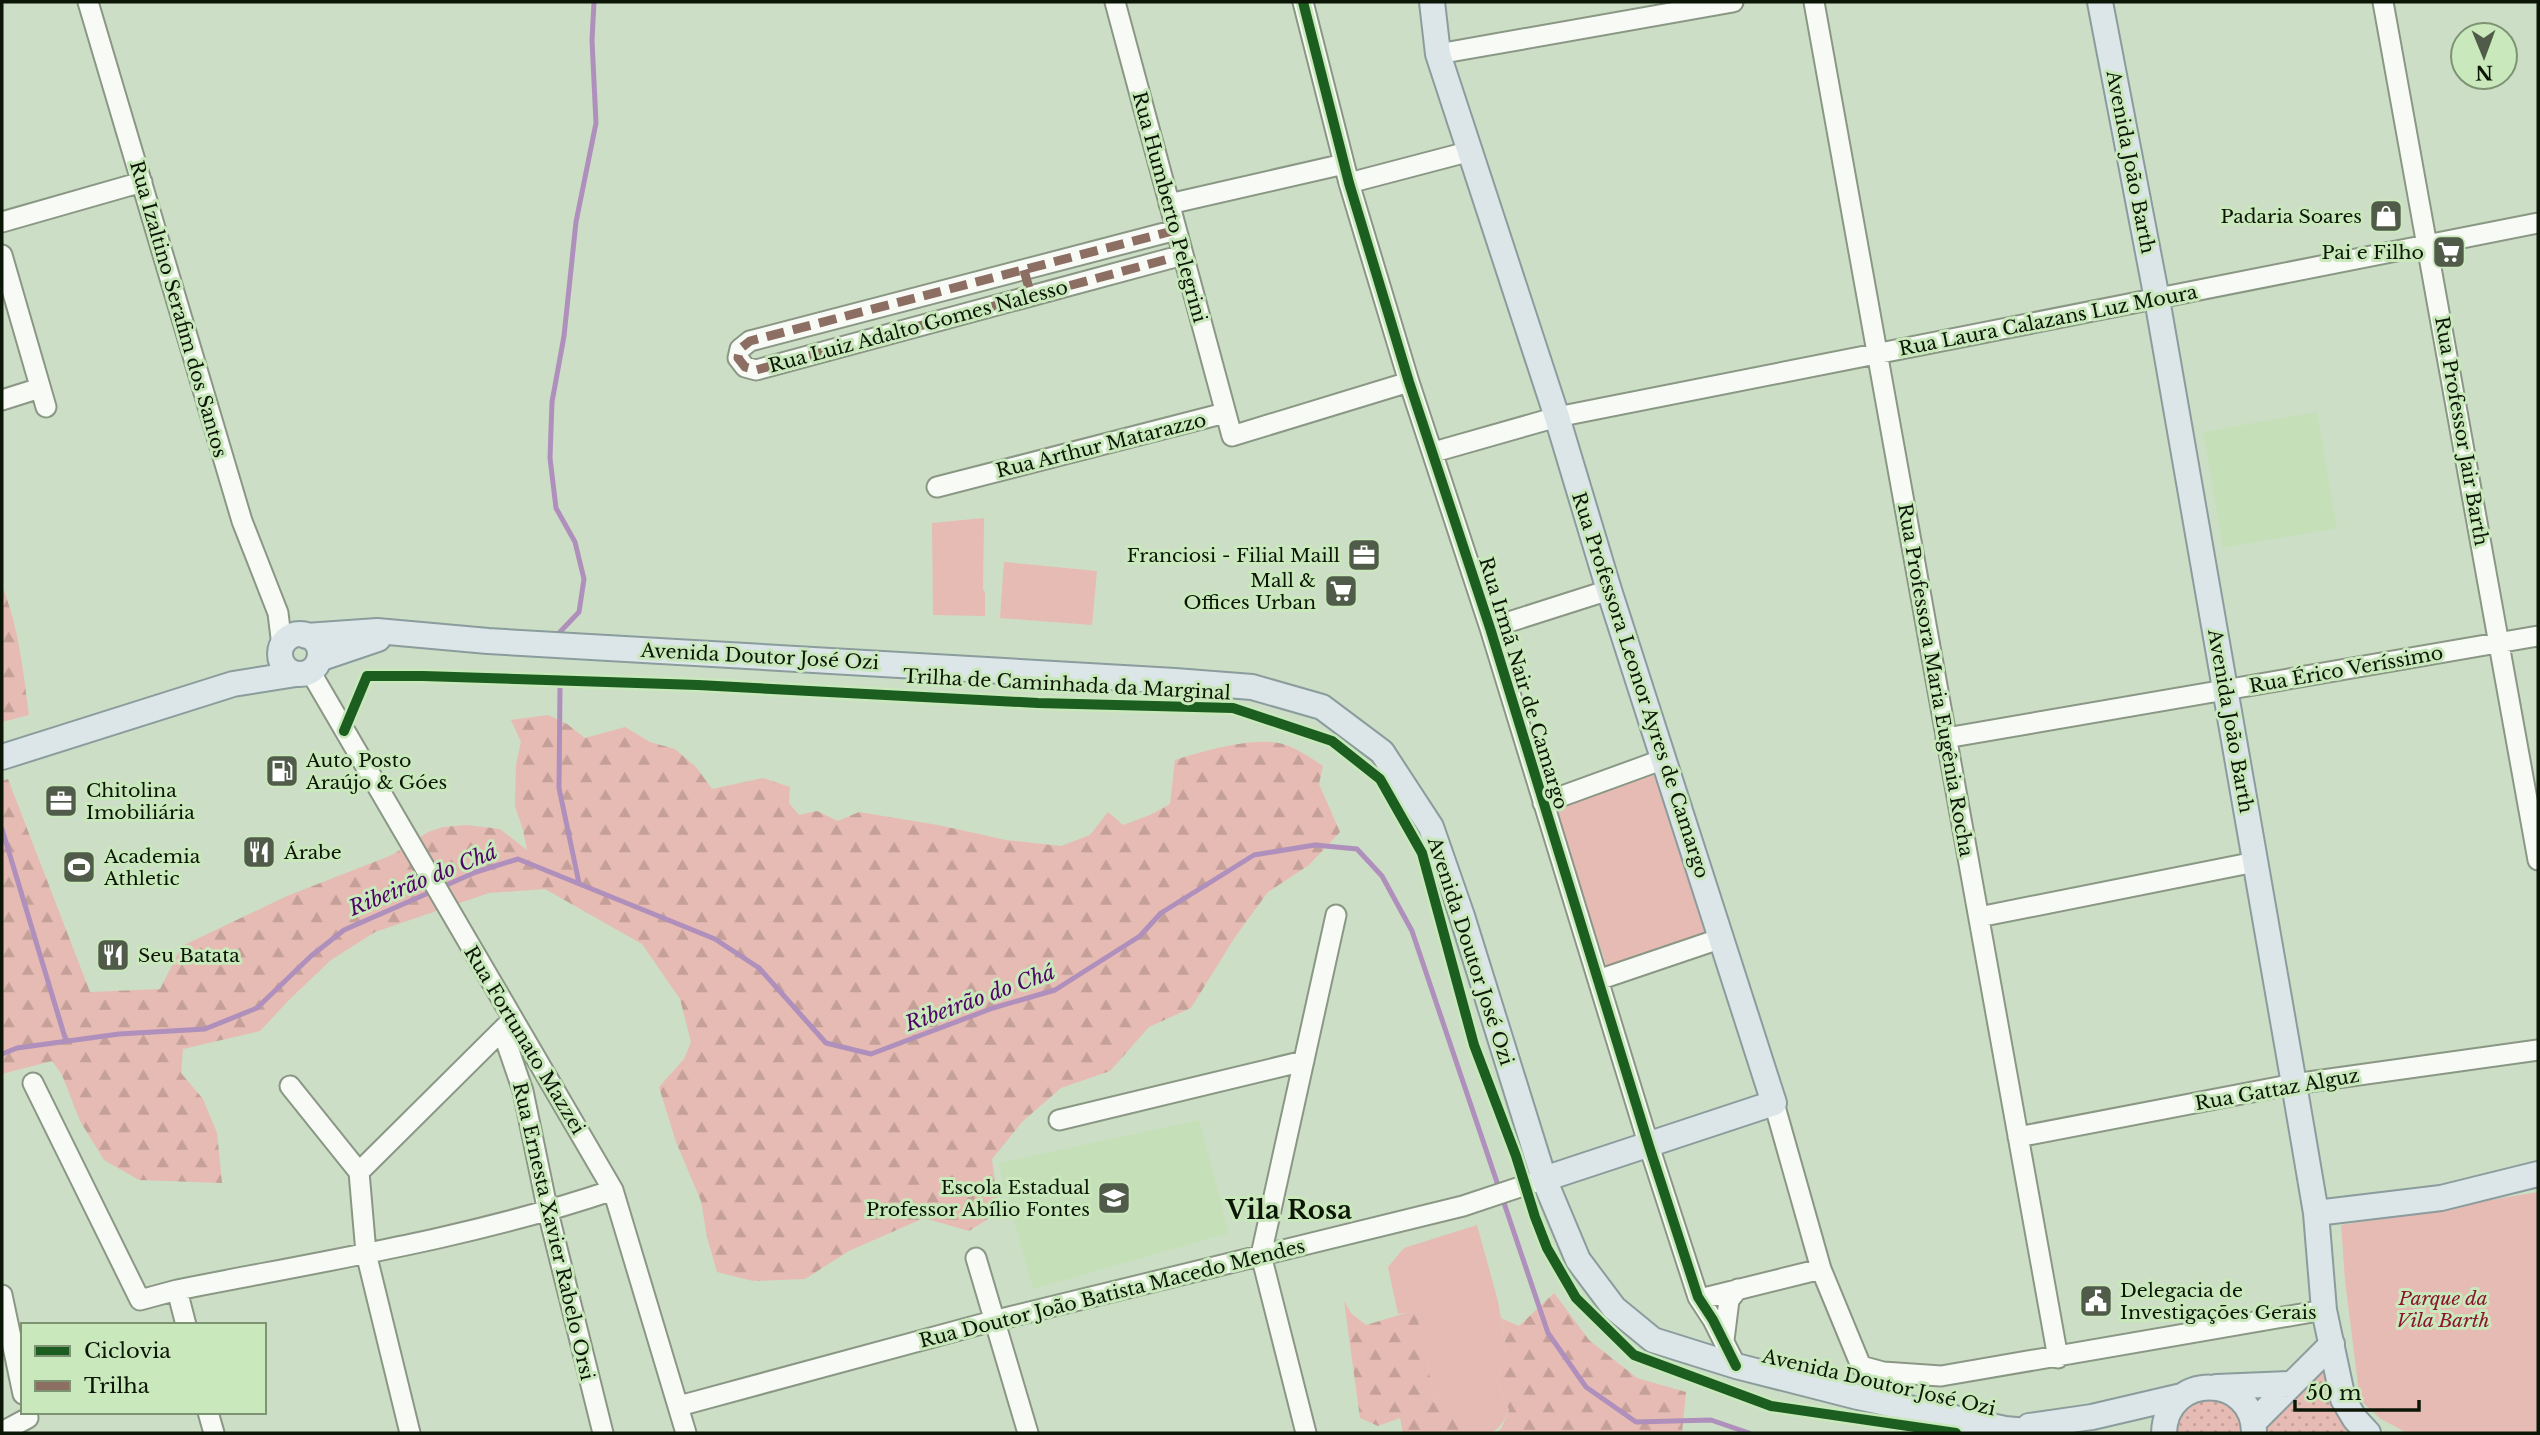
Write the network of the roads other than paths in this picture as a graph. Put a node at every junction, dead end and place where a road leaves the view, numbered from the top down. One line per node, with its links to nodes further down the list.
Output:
1 (88, 2): 12 (street, Rua Izaltino Serafim dos Santos)
2 (1115, 2): 13 (street, Rua Humberto Pelegrini)
3 (1303, 2): 11 (street, Rua Irmã Nair de Camargo)
4 (1432, 2): 9 (main road, Rua Professora Leonor Ayres de Camargo)
5 (1733, 2): 9 (street)
6 (1814, 2): 25 (street, Rua Professora Maria Eugênia Rocha)
7 (2101, 2): 22 (main road, Avenida João Barth)
8 (2383, 2): 17 (street, Rua Professor Jair Barth)
9 (1438, 54): 10 (main road, Rua Professora Leonor Ayres de Camargo)
10 (1471, 151): 11 (street); 31 (main road, Rua Professora Leonor Ayres de Camargo)
11 (1347, 174): 13 (street); 26 (street, Rua Irmã Nair de Camargo)
12 (142, 182): 14 (street); 38 (street, Rua Izaltino Serafim dos Santos)
13 (1170, 204): 16 (street, Rua Humberto Pelegrini)
14 (2, 222)
15 (2538, 223): 17 (street, Rua Laura Calazans Luz Moura)
16 (1176, 230): 19 (street, Rua Humberto Pelegrini); 20 (street, Rua Luiz Adalto Gomes Nalesso)
17 (2428, 245): 22 (street, Rua Laura Calazans Luz Moura); 39 (street, Rua Professor Jair Barth)
18 (2, 255): 27 (street)
19 (1183, 255): 21 (street, Rua Luiz Adalto Gomes Nalesso); 30 (street, Rua Humberto Pelegrini)
20 (1024, 270): 21 (street); 23 (street, Rua Luiz Adalto Gomes Nalesso)
21 (1031, 296): 24 (street, Rua Luiz Adalto Gomes Nalesso)
22 (2157, 299): 25 (street, Rua Laura Calazans Luz Moura); 42 (main road, Avenida João Barth)
23 (881, 308): 24 (street); 24 (street, Rua Luiz Adalto Gomes Nalesso)
24 (888, 333)
25 (1878, 354): 31 (street, Rua Laura Calazans Luz Moura); 43 (street, Rua Professora Maria Eugênia Rocha)
26 (1409, 382): 30 (street, Rua Arthur Matarazzo); 32 (street, Rua Irmã Nair de Camargo)
27 (40, 388): 28 (street); 29 (street)
28 (2, 400)
29 (46, 407)
30 (1225, 413): 33 (street, Rua Arthur Matarazzo)
31 (1557, 417): 32 (street); 34 (main road, Rua Professora Leonor Ayres de Camargo)
32 (1434, 453): 35 (street, Rua Irmã Nair de Camargo)
33 (937, 487)
34 (1609, 590): 35 (street); 45 (main road, Rua Professora Leonor Ayres de Camargo)
35 (1490, 628): 46 (street, Rua Irmã Nair de Camargo)
36 (401, 635): 38 (main road); 40 (main road); 65 (main road, Avenida Doutor José Ozi)
37 (2538, 636): 39 (street, Rua Érico Veríssimo)
38 (293, 642): 40 (main road); 40 (main road); 41 (main road)
39 (2500, 642): 42 (street, Rua Érico Veríssimo); 47 (street, Rua Professor Jair Barth)
40 (308, 668): 41 (main road); 53 (street, Rua Fortunato Mazzei)
41 (233, 684): 44 (main road)
42 (2225, 690): 43 (street, Rua Érico Veríssimo); 48 (main road, Avenida João Barth)
43 (1947, 738): 50 (street, Rua Professora Maria Eugênia Rocha)
44 (2, 757)
45 (1664, 759): 46 (street); 51 (main road, Rua Professora Leonor Ayres de Camargo)
46 (1544, 803): 52 (street, Rua Irmã Nair de Camargo)
47 (2538, 860)
48 (2255, 862): 50 (street); 57 (main road, Avenida João Barth)
49 (1336, 915): 55 (street)
50 (1979, 917): 61 (street, Rua Professora Maria Eugênia Rocha)
51 (1722, 938): 52 (street); 59 (main road, Rua Professora Leonor Ayres de Camargo)
52 (1598, 980): 62 (street, Rua Irmã Nair de Camargo)
53 (507, 1025): 63 (street); 66 (street, Rua Fortunato Mazzei); 67 (street, Rua Ernesta Xavier Rabelo Orsi)
54 (2538, 1050): 57 (street, Rua Gattaz Alguz)
55 (1304, 1061): 60 (street); 70 (street)
56 (33, 1083): 74 (street)
57 (2294, 1084): 61 (street, Rua Gattaz Alguz); 68 (main road, Avenida João Barth)
58 (290, 1086): 63 (street)
59 (1773, 1103): 62 (main road); 72 (street, Rua Professora Leonor Ayres de Camargo)
60 (1059, 1120)
61 (2018, 1137): 82 (street, Rua Professora Maria Eugênia Rocha)
62 (1649, 1146): 65 (main road); 76 (street, Rua Irmã Nair de Camargo)
63 (359, 1172): 69 (street)
64 (2538, 1174): 68 (main road)
65 (1544, 1179): 70 (street, Rua Doutor João Batista Macedo Mendes); 83 (main road, Avenida Doutor José Ozi)
66 (613, 1190): 67 (street); 88 (street, Rua Fortunato Mazzei)
67 (548, 1212): 69 (street); 96 (street, Rua Ernesta Xavier Rabelo Orsi)
68 (2316, 1213): 77 (main road, Avenida João Barth)
69 (366, 1253): 74 (street); 95 (street)
70 (1261, 1255): 78 (street, Rua Doutor João Batista Macedo Mendes); 99 (street)
71 (976, 1258): 78 (street)
72 (1821, 1269): 73 (street); 82 (street, Rua Professora Leonor Ayres de Camargo)
73 (1738, 1289): 76 (street); 80 (street)
74 (177, 1290): 79 (street)
75 (2, 1295): 85 (street)
76 (1700, 1299): 80 (street, Rua Irmã Nair de Camargo)
77 (2324, 1310): 81 (main road, Avenida João Barth); 82 (street)
78 (993, 1321): 88 (street, Rua Doutor João Batista Macedo Mendes); 98 (street)
79 (185, 1323)
80 (1724, 1341): 83 (street, Rua Irmã Nair de Camargo)
81 (2332, 1344): 84 (main road); 102 (main road, Avenida João Barth)
82 (2058, 1358)
83 (1736, 1366): 92 (main road, Avenida Doutor José Ozi)
84 (2289, 1384): 86 (main road, Avenida Doutor José Ozi); 91 (main road)
85 (21, 1385)
86 (2215, 1388): 87 (main road, Avenida Doutor José Ozi); 91 (main road)
87 (2182, 1396): 92 (main road, Avenida Doutor José Ozi); 101 (main road)
88 (679, 1406): 97 (street, Rua Fortunato Mazzei)
89 (209, 1414): 94 (street)
90 (29, 1421): 93 (street)
91 (2253, 1428)
92 (2005, 1429): 100 (main road, Avenida Doutor José Ozi)
93 (2, 1432)
94 (214, 1433)
95 (410, 1433)
96 (603, 1433)
97 (686, 1433)
98 (1028, 1433)
99 (1306, 1433)
100 (2049, 1433)
101 (2164, 1433)
102 (2368, 1433)

